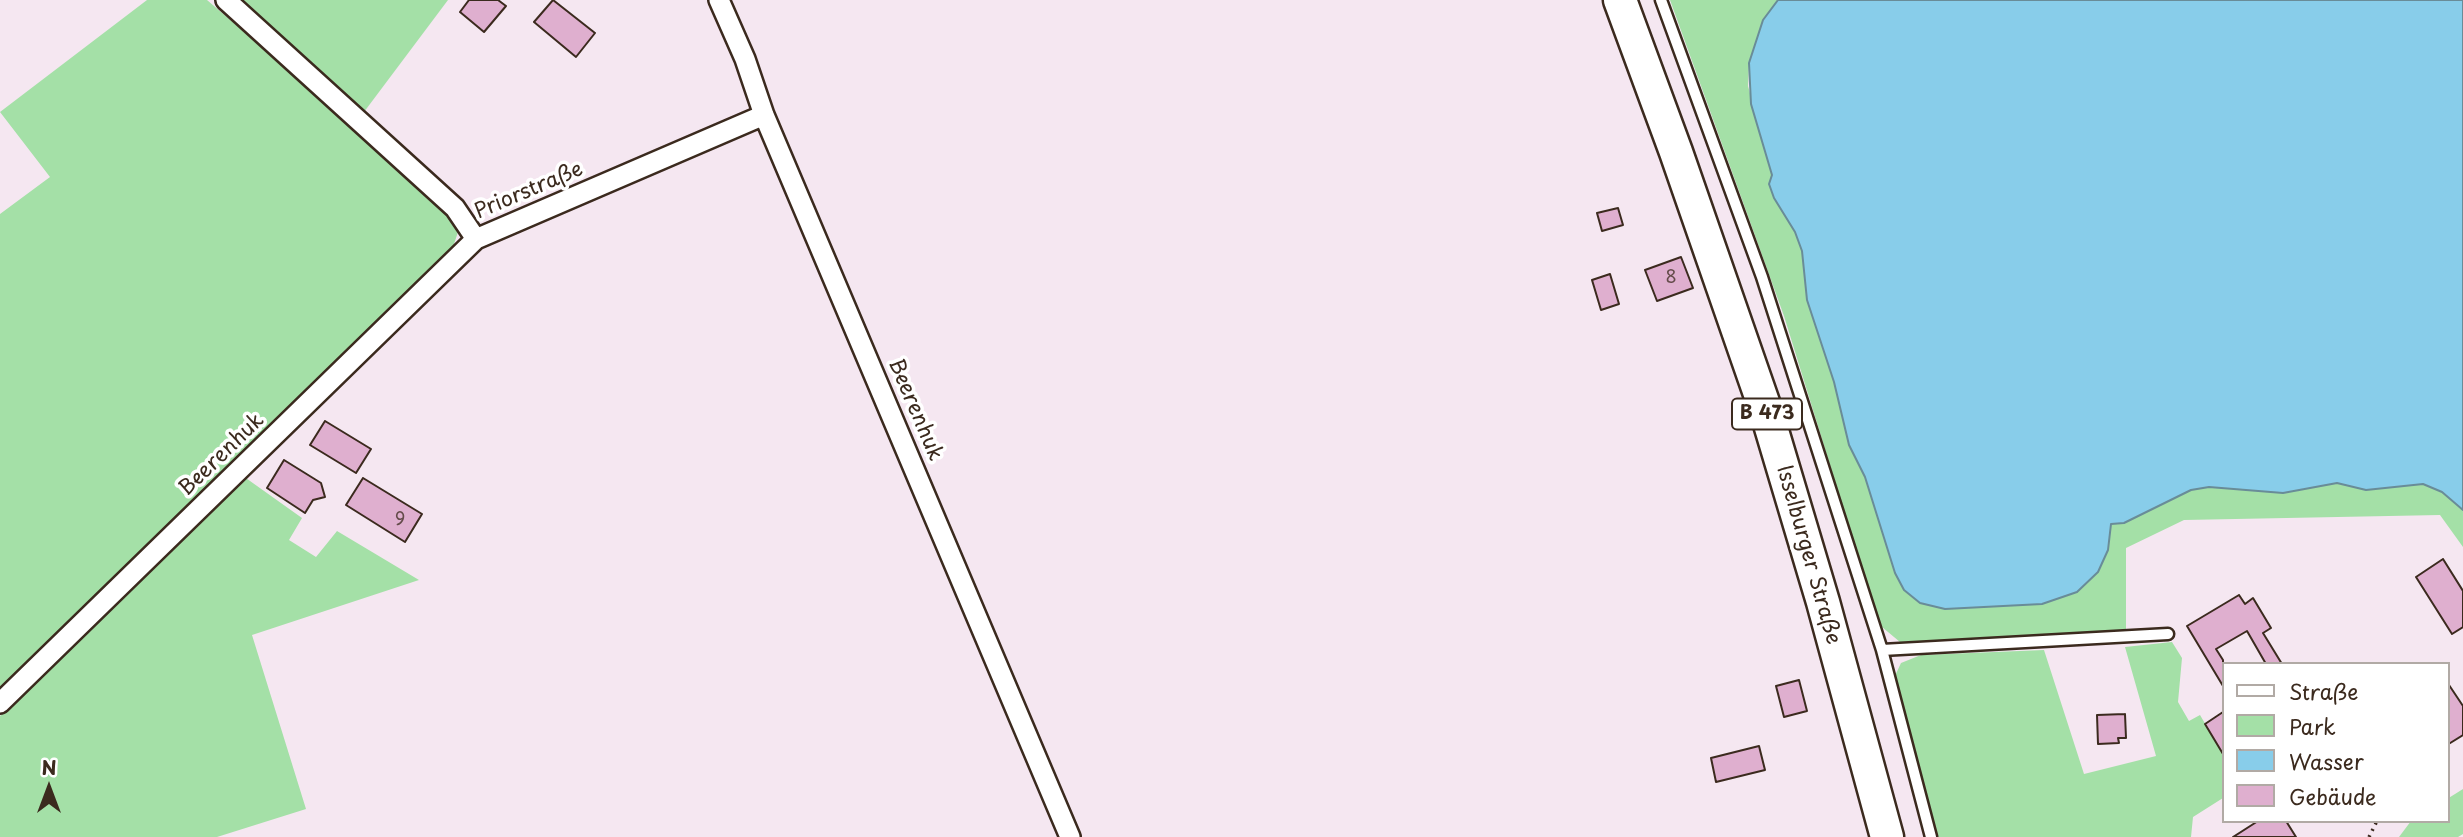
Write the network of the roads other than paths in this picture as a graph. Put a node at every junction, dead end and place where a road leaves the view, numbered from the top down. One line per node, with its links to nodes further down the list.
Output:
1 (226, 0): 6 (street, Priorstraße)
2 (719, 0): 5 (street, Beerenhuk)
3 (1619, 0): 11 (main road, Isselburger Straße / B 473)
4 (1661, 0): 8 (lane)
5 (764, 115): 6 (street, Priorstraße); 10 (street, Beerenhuk)
6 (476, 239): 9 (street, Beerenhuk)
7 (2168, 635): 8 (lane)
8 (1882, 650): 12 (lane)
9 (0, 704)
10 (1070, 837)
11 (1887, 837)
12 (1931, 837)

